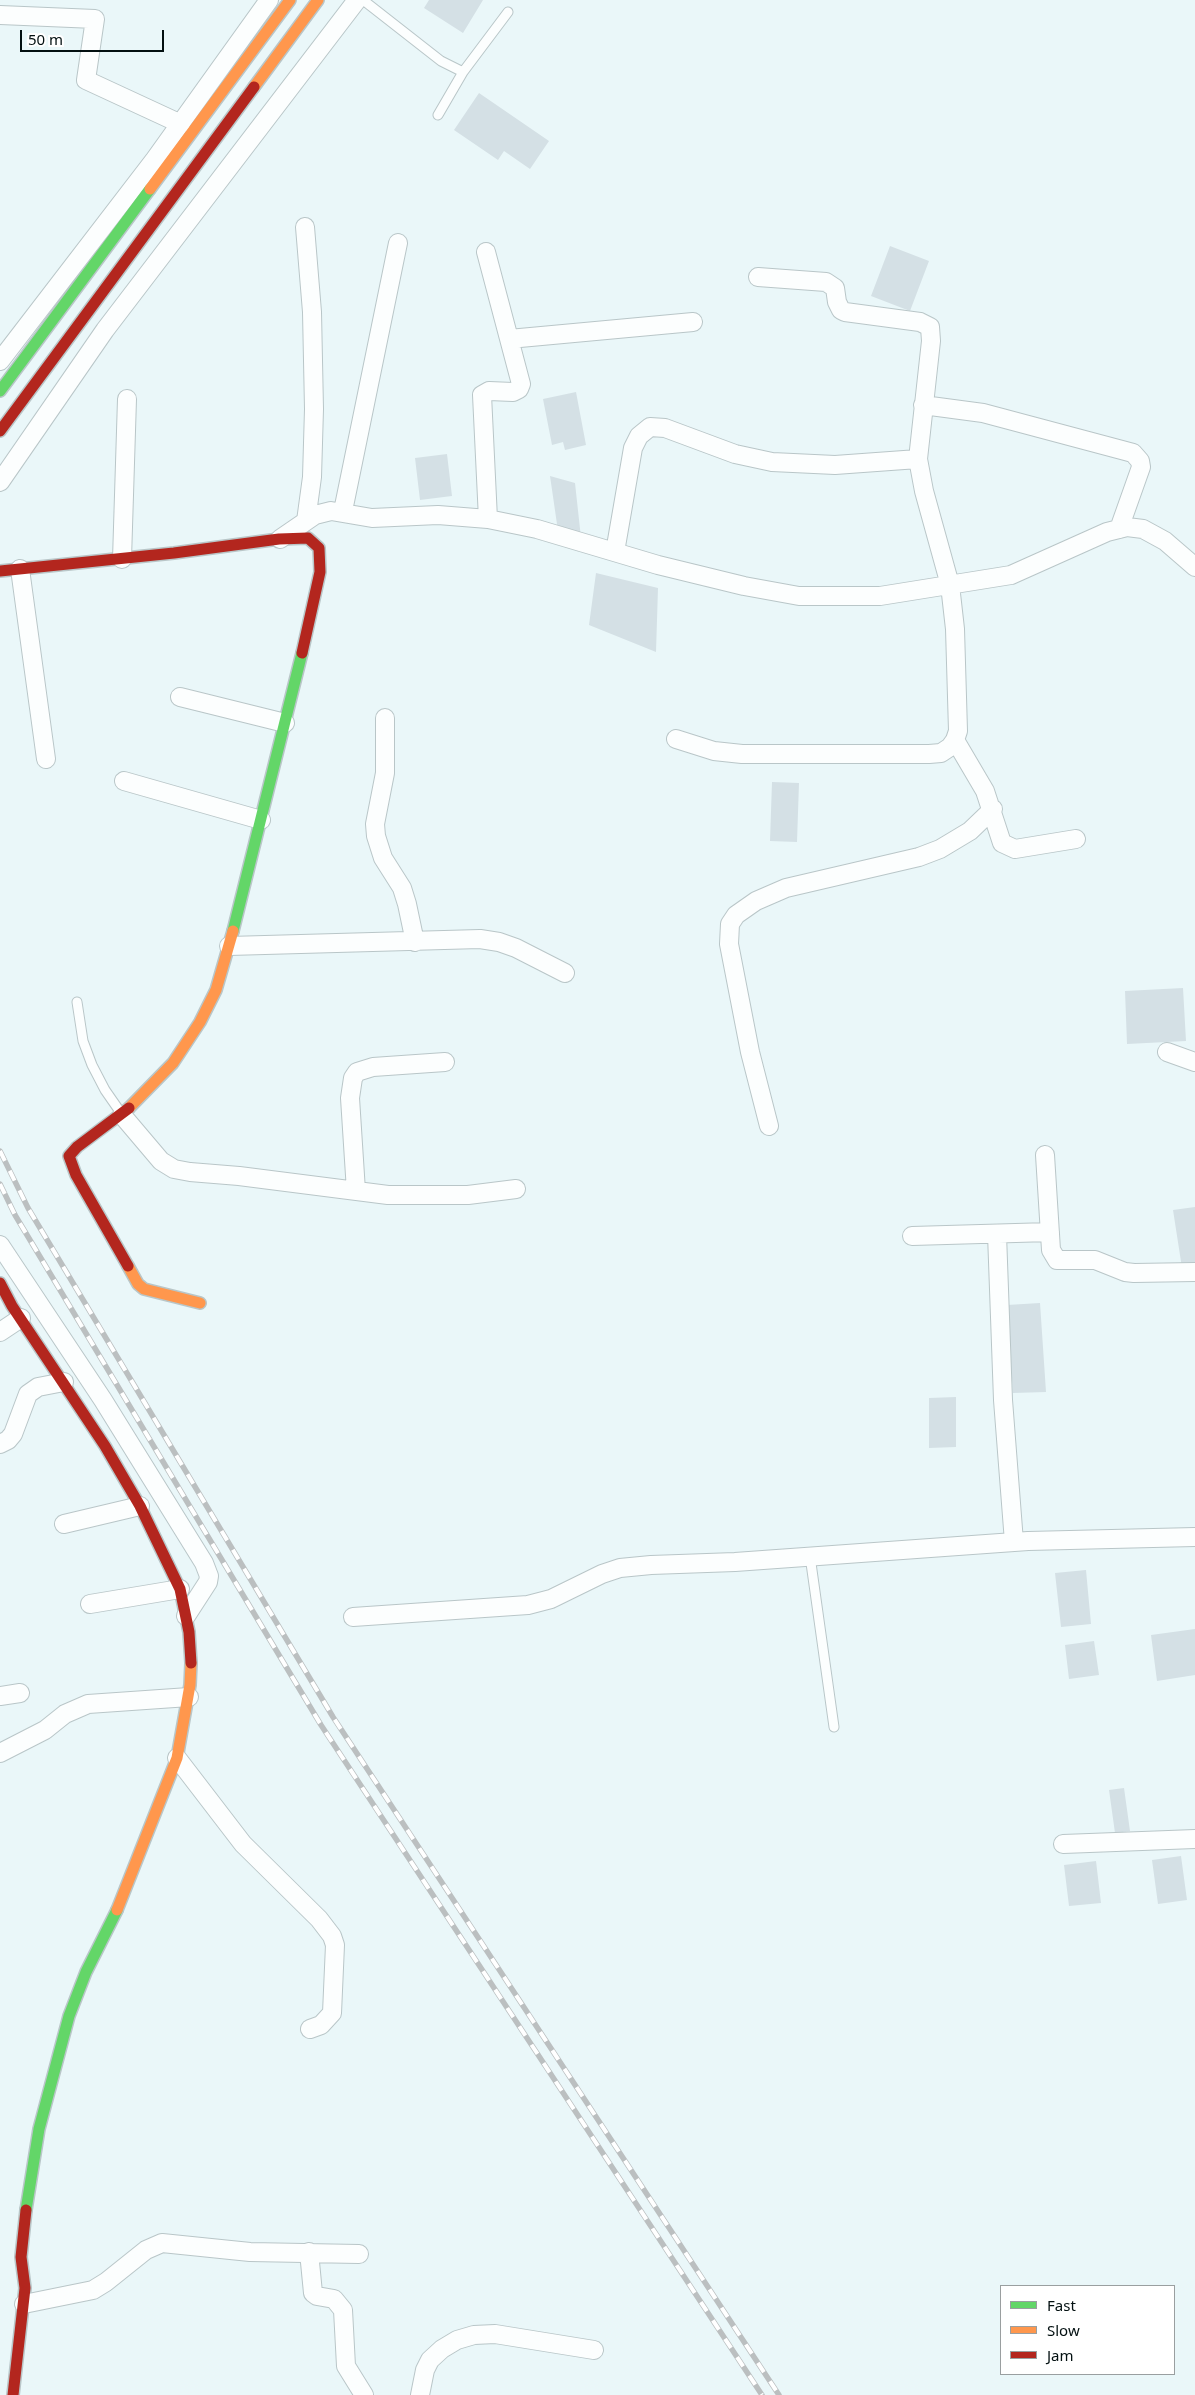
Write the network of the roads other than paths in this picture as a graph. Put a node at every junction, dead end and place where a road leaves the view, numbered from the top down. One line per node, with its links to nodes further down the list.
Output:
1 (269, 0): 10 (street)
2 (290, 0): 18 (main road)
3 (318, 0): 21 (main road)
4 (357, 0): 23 (street)
5 (363, 0): 8 (lane)
6 (508, 12): 8 (lane)
7 (0, 16): 10 (street)
8 (463, 72): 9 (lane)
9 (438, 115)
10 (181, 124): 17 (street)
11 (305, 227): 26 (street)
12 (398, 243): 24 (street)
13 (486, 252): 16 (street)
14 (758, 277): 20 (street)
15 (693, 322): 16 (street)
16 (509, 339): 25 (street)
17 (0, 361)
18 (0, 391)
19 (127, 399): 30 (street)
20 (923, 405): 22 (street); 27 (street)
21 (0, 431)
22 (918, 459): 29 (street); 34 (street)
23 (0, 482)
24 (343, 511): 25 (street); 26 (street)
25 (488, 520): 29 (street)
26 (306, 521): 28 (street)
27 (1119, 529): 31 (street); 34 (street)
28 (279, 539): 30 (main road); 37 (main road)
29 (615, 552): 34 (street)
30 (122, 558): 32 (main road)
31 (1195, 567)
32 (20, 569): 33 (main road); 40 (street)
33 (0, 571)
34 (950, 585): 39 (street)
35 (180, 697): 37 (street)
36 (385, 718): 45 (street)
37 (285, 724): 43 (main road)
38 (676, 739): 39 (street)
39 (955, 740): 42 (street)
40 (46, 759)
41 (124, 781): 43 (street)
42 (993, 809): 44 (street); 53 (street)
43 (261, 820): 46 (main road)
44 (1076, 838)
45 (415, 942): 46 (street); 47 (street)
46 (230, 946): 52 (main road)
47 (565, 973)
48 (76, 1002): 52 (lane)
49 (1167, 1052): 51 (street)
50 (445, 1062): 56 (street)
51 (1195, 1062)
52 (122, 1116): 56 (street); 63 (main road)
53 (769, 1126)
54 (1045, 1155): 57 (street)
55 (516, 1189): 56 (street)
56 (356, 1191)
57 (1050, 1232): 58 (street); 61 (street)
58 (997, 1234): 59 (street); 71 (street)
59 (912, 1236)
60 (0, 1245): 75 (street)
61 (1195, 1272)
62 (0, 1283): 64 (main road)
63 (200, 1303)
64 (21, 1318): 65 (street); 66 (main road)
65 (0, 1332)
66 (64, 1382): 67 (street); 68 (main road)
67 (0, 1444)
68 (140, 1506): 69 (street); 73 (main road)
69 (64, 1524)
70 (1195, 1537): 71 (street)
71 (1014, 1542): 72 (street)
72 (810, 1556): 76 (street); 80 (lane)
73 (180, 1589): 74 (street); 75 (main road)
74 (90, 1604)
75 (186, 1616): 79 (main road)
76 (352, 1617)
77 (20, 1693): 78 (street)
78 (0, 1696)
79 (189, 1697): 81 (street); 82 (main road)
80 (834, 1727)
81 (0, 1753)
82 (178, 1758): 85 (street); 88 (main road)
83 (1195, 1839): 84 (street)
84 (1063, 1844)
85 (310, 2030)
86 (310, 2252): 87 (street); 88 (street); 91 (street)
87 (359, 2254)
88 (24, 2304): 90 (main road)
89 (594, 2350): 92 (street)
90 (13, 2395)
91 (364, 2395)
92 (420, 2395)

